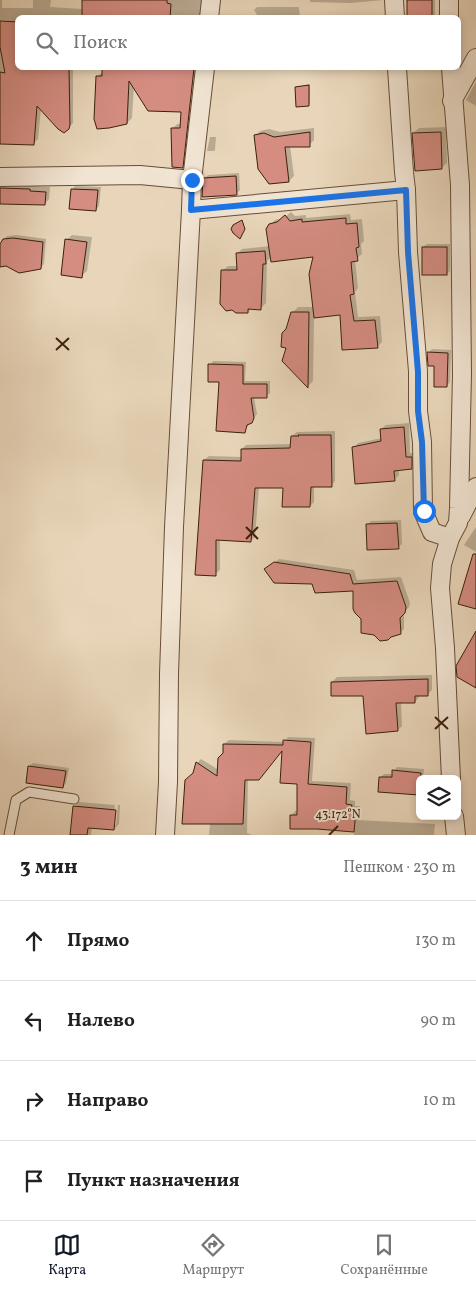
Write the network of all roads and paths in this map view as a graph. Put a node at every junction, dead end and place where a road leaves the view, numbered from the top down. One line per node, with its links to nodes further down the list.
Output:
1 (210, 0): 4 (street)
2 (394, 0): 5 (street)
3 (448, 0): 6 (street)
4 (209, 15)
5 (395, 15)
6 (449, 15)
7 (476, 58): 11 (street)
8 (205, 70): 13 (street)
9 (397, 70): 14 (street)
10 (451, 70): 11 (street)
11 (452, 101): 16 (street)
12 (0, 176): 13 (street)
13 (192, 180): 15 (street)
14 (406, 190): 15 (street); 18 (street)
15 (191, 210): 23 (street)
16 (469, 379): 18 (street)
17 (476, 487): 18 (street)
18 (454, 530): 19 (street)
19 (451, 775)
20 (74, 799): 22 (lane)
21 (454, 820): 24 (street)
22 (9, 835)
23 (165, 835)
24 (456, 835)

